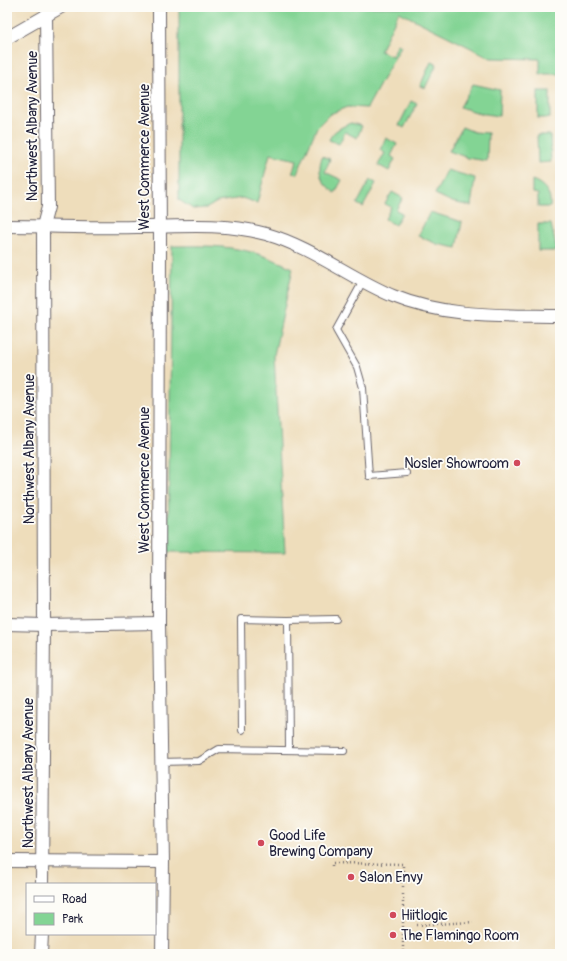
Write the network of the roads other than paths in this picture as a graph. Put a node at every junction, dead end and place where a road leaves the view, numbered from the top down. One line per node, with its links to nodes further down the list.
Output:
1 (61, 7): 3 (street)
2 (159, 7): 7 (street, West Commerce Avenue)
3 (46, 15): 4 (street); 6 (street, Northwest Albany Avenue)
4 (7, 38)
5 (7, 226): 6 (street)
6 (43, 226): 7 (street); 15 (street, Northwest Albany Avenue)
7 (160, 227): 8 (street); 13 (street, West Commerce Avenue)
8 (363, 282): 9 (street); 10 (lane)
9 (560, 316)
10 (407, 473)
11 (336, 619): 12 (lane)
12 (288, 620): 16 (lane); 17 (lane)
13 (159, 623): 15 (street); 19 (street, West Commerce Avenue)
14 (7, 624): 15 (street)
15 (44, 625): 21 (street, Northwest Albany Avenue)
16 (242, 730)
17 (289, 750): 18 (lane); 19 (lane)
18 (344, 751)
19 (161, 762): 22 (street, West Commerce Avenue)
20 (7, 861): 21 (street)
21 (42, 861): 22 (street); 23 (street, Northwest Albany Avenue)
22 (163, 862): 26 (street, West Commerce Avenue)
23 (42, 883)
24 (42, 935): 25 (street)
25 (41, 954)
26 (162, 954)

